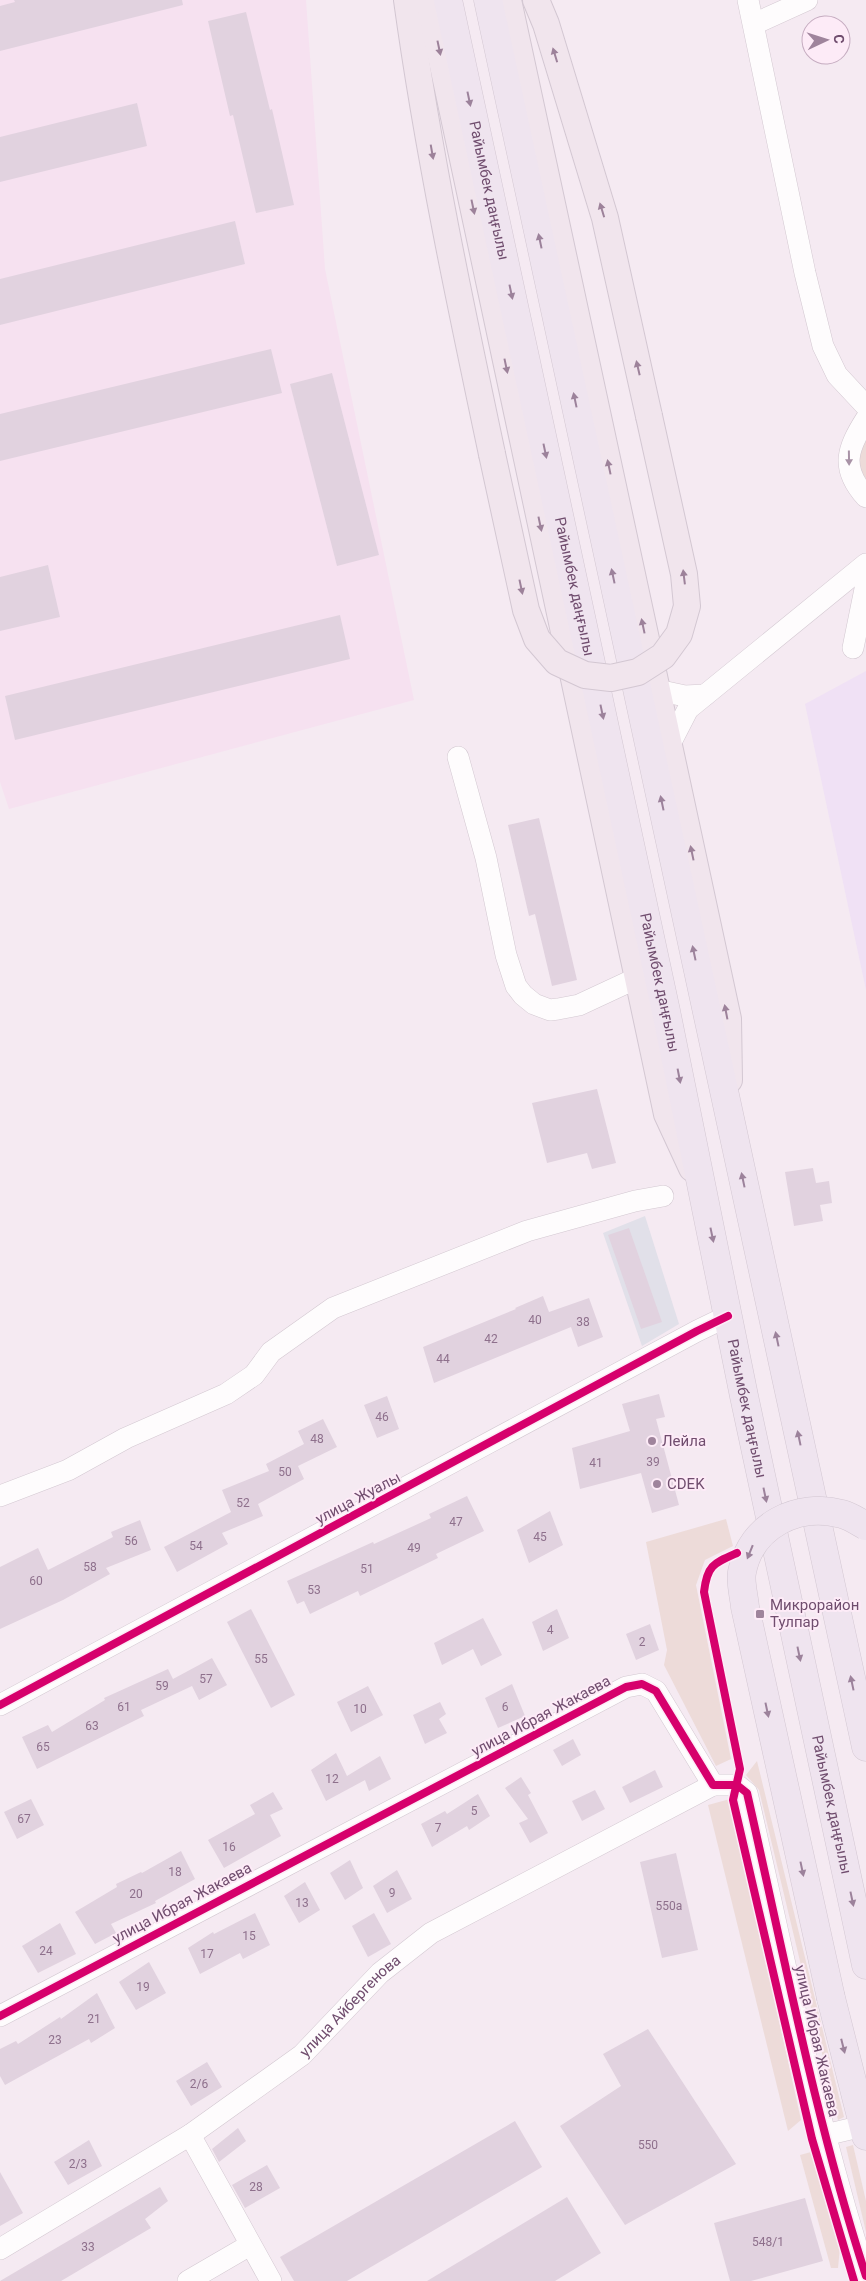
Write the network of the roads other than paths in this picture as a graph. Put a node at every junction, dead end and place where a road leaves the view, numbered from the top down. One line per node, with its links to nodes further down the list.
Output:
1 (407, 0): 6 (main road, one-way to 6, bridge)
2 (428, 0): 20 (main road, one-way to 20)
3 (448, 0): 22 (highway, Райымбек даңғылы, one-way to 22)
4 (488, 0): 21 (highway, one-way to 4)
5 (508, 0): 16 (main road, one-way to 5)
6 (536, 0)
7 (748, 0): 9 (street)
8 (807, 0): 9 (street)
9 (754, 24): 10 (street)
10 (866, 406)
11 (866, 419): 12 (street, one-way to 12)
12 (866, 497)
13 (866, 564): 17 (street)
14 (866, 584): 15 (street)
15 (853, 648)
16 (657, 690): 17 (street); 18 (main road)
17 (705, 695): 18 (street)
18 (669, 746): 21 (main road, one-way to 18)
19 (458, 757): 20 (street)
20 (637, 978): 22 (main road)
21 (729, 1113): 28 (highway, one-way to 21)
22 (702, 1189): 24 (highway, Райымбек даңғылы, one-way to 24)
23 (663, 1196): 25 (street)
24 (728, 1316): 27 (street, улица Жуалы); 30 (highway, Райымбек даңғылы, one-way to 30)
25 (0, 1496)
26 (866, 1526): 32 (highway, one-way to 32, bridge)
27 (0, 1705)
28 (866, 1748)
29 (713, 1784): 31 (street, улица Ибрая Жакаева); 33 (street, улица Айбергенова); 34 (street, улица Ибрая Жакаева)
30 (866, 1965)
31 (0, 2016)
32 (864, 2131): 34 (street)
33 (190, 2135): 35 (street); 36 (street, улица Айбергенова)
34 (824, 2135): 37 (street, улица Ибрая Жакаева)
35 (250, 2245): 38 (street); 39 (street)
36 (0, 2248)
37 (866, 2276)
38 (188, 2281)
39 (271, 2281)

